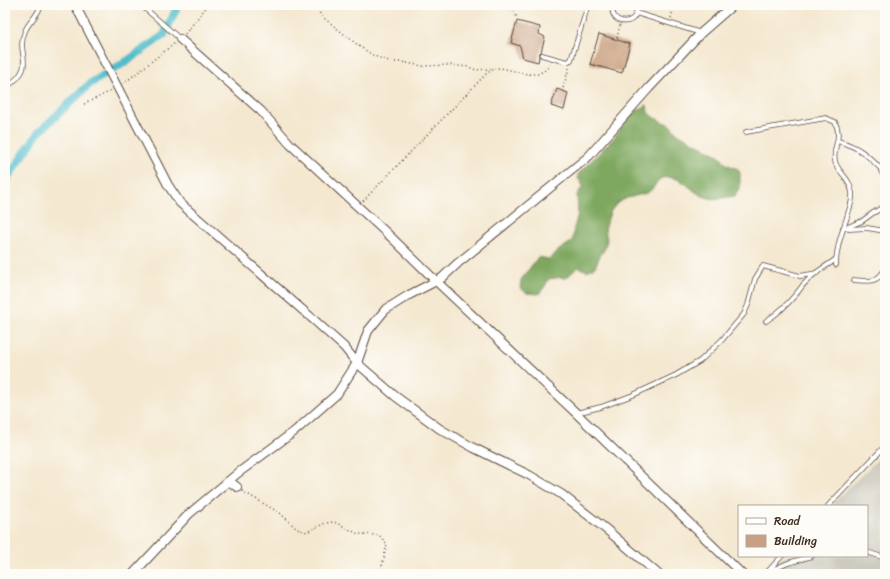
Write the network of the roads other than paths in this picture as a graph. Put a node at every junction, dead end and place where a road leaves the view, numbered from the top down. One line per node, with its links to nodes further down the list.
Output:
1 (40, 5): 13 (lane)
2 (75, 5): 29 (street)
3 (141, 5): 11 (lane)
4 (588, 5): 12 (lane)
5 (606, 5): 8 (lane)
6 (636, 5): 9 (lane)
7 (733, 5): 10 (street)
8 (612, 6): 9 (lane)
9 (636, 13): 10 (lane)
10 (701, 33): 27 (street)
11 (180, 39): 27 (street)
12 (542, 55)
13 (5, 88)
14 (746, 132): 15 (lane)
15 (838, 141): 16 (lane); 20 (lane)
16 (878, 166): 17 (lane); 18 (lane)
17 (885, 173)
18 (885, 178)
19 (885, 206): 20 (lane)
20 (843, 229): 21 (lane); 22 (lane)
21 (885, 231)
22 (836, 259): 23 (lane); 25 (lane)
23 (836, 265)
24 (885, 269): 26 (lane)
25 (817, 272): 28 (lane); 30 (lane)
26 (854, 280)
27 (436, 281): 29 (street); 30 (street)
28 (766, 321)
29 (357, 364): 32 (street); 41 (street)
30 (576, 413): 42 (street)
31 (885, 446): 34 (lane)
32 (229, 481): 33 (street); 40 (street)
33 (237, 487)
34 (829, 505)
35 (868, 552): 38 (lane)
36 (781, 557): 39 (lane)
37 (809, 557): 39 (lane)
38 (885, 558)
39 (768, 572): 43 (lane)
40 (133, 574)
41 (658, 574)
42 (742, 574)
43 (763, 574)

